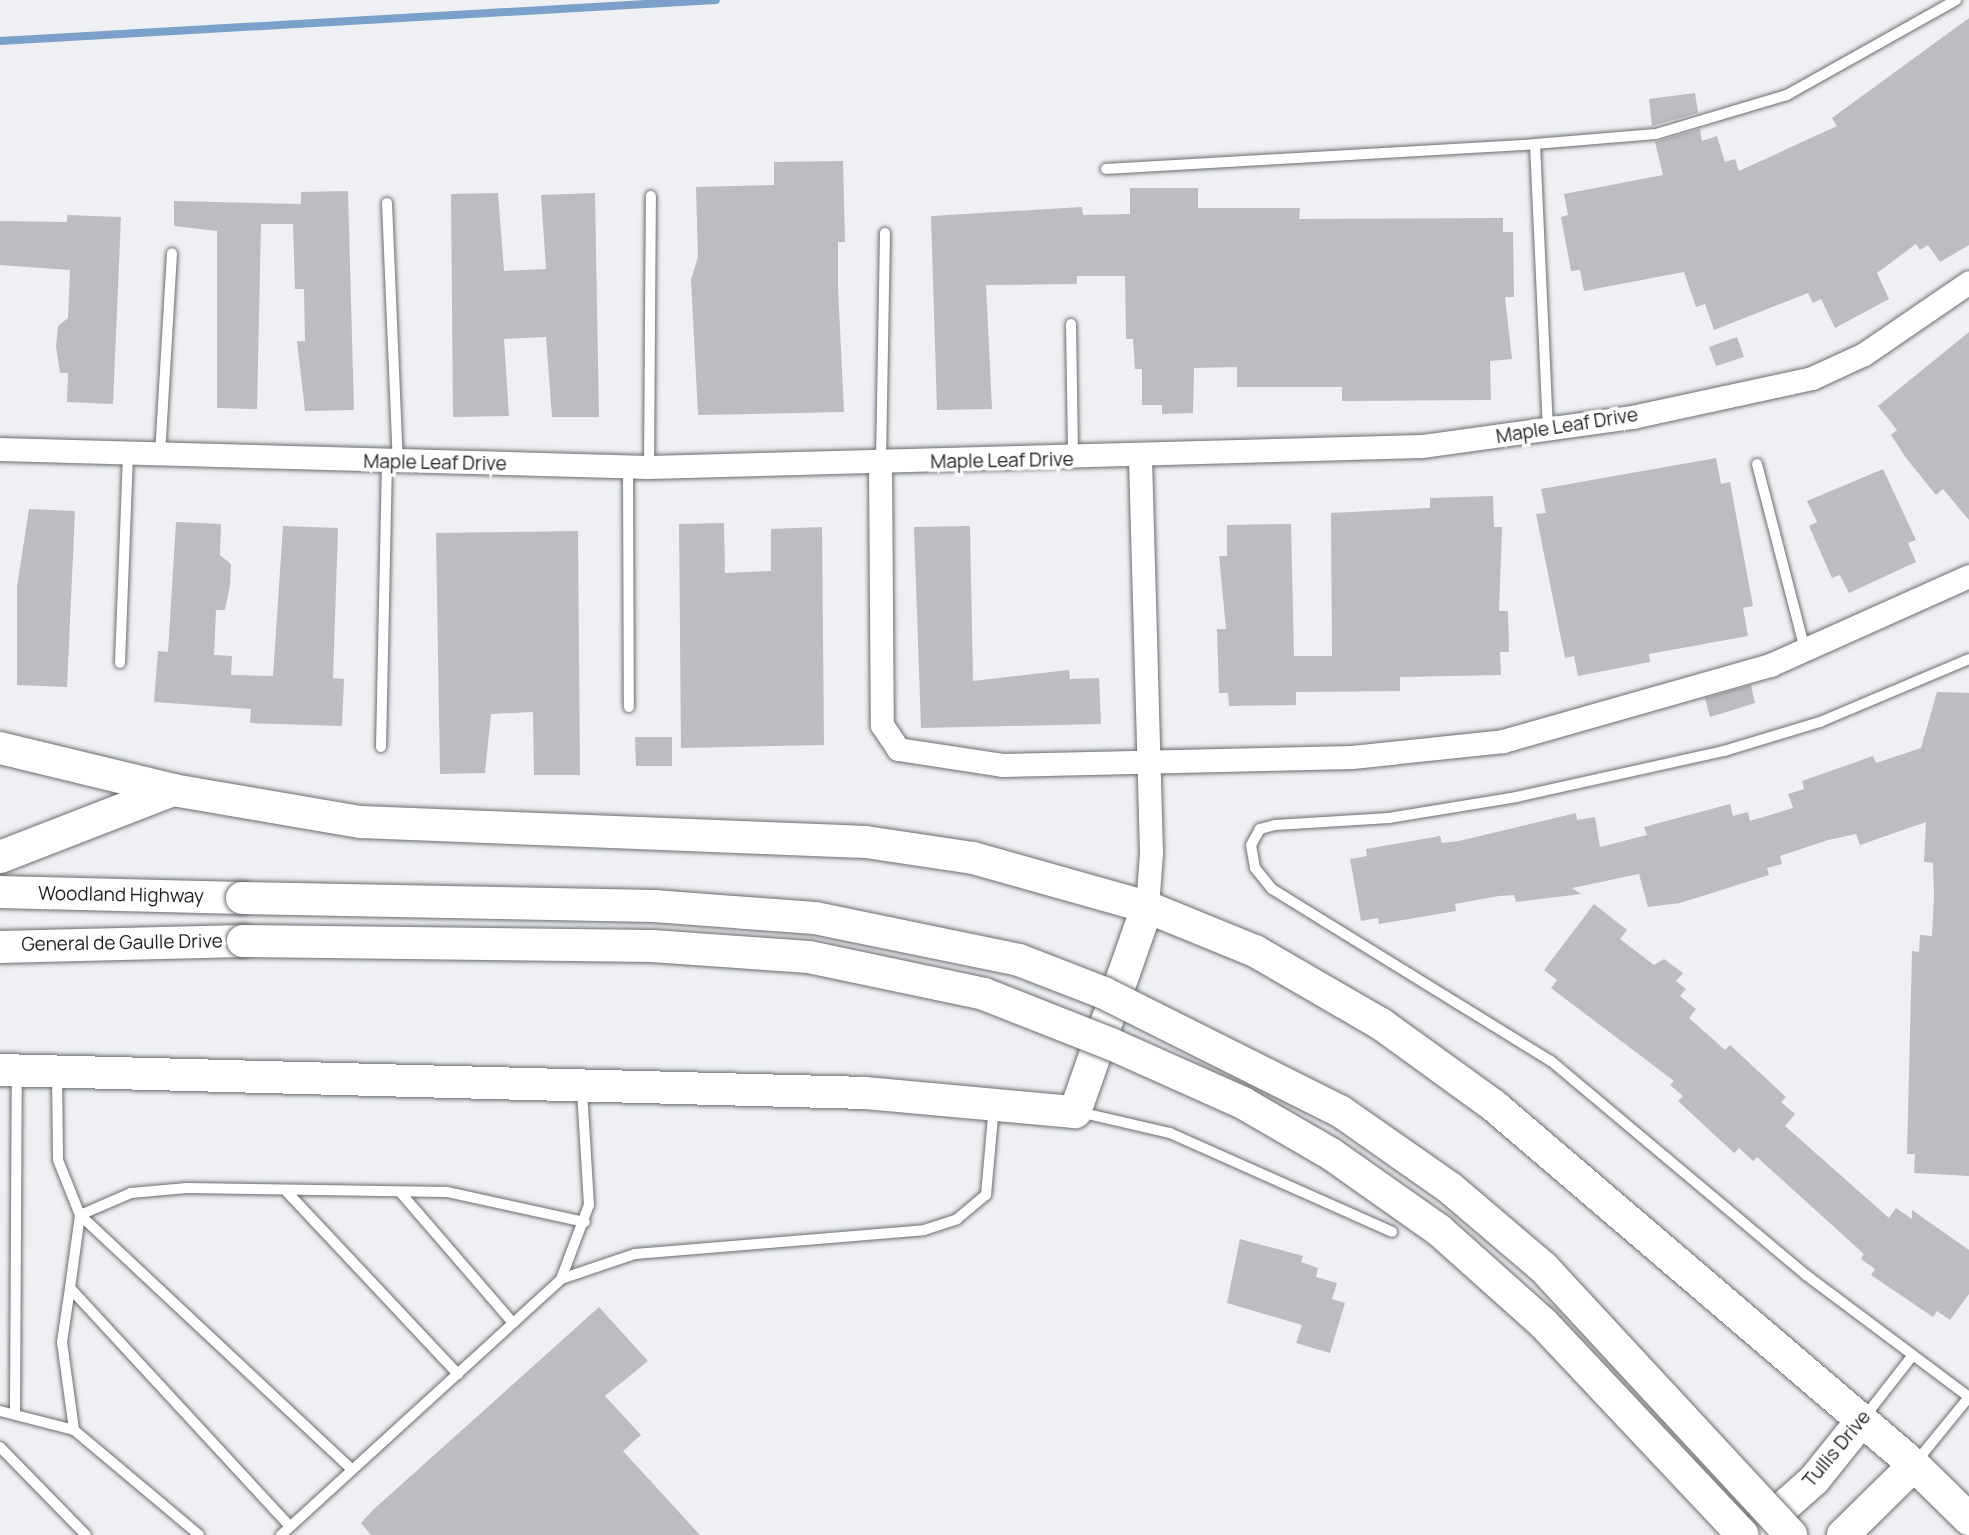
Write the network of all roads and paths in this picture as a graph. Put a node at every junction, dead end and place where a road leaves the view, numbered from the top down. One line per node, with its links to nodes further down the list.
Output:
1 (1956, 0): 2 (lane)
2 (1535, 144): 3 (lane); 10 (lane)
3 (1106, 169)
4 (651, 196): 19 (lane)
5 (387, 203): 16 (lane)
6 (885, 233): 17 (lane)
7 (172, 253): 13 (lane)
8 (1969, 282): 10 (street, Maple Leaf Drive)
9 (1071, 324): 15 (lane)
10 (1548, 431): 14 (street, Maple Leaf Drive)
11 (0, 449): 12 (street, Maple Leaf Drive)
12 (128, 454): 13 (street, Maple Leaf Drive); 23 (lane)
13 (160, 455): 16 (street, Maple Leaf Drive)
14 (1140, 458): 15 (street, Maple Leaf Drive); 27 (street)
15 (1073, 459): 17 (street, Maple Leaf Drive)
16 (392, 462): 19 (street, Maple Leaf Drive); 25 (lane)
17 (880, 464): 19 (street, Maple Leaf Drive); 27 (street)
18 (1756, 464): 21 (lane)
19 (639, 467): 24 (lane)
20 (1969, 576): 21 (street)
21 (1805, 650): 27 (street)
22 (1969, 659): 46 (lane)
23 (120, 663)
24 (628, 707)
25 (381, 747)
26 (0, 748): 28 (main road)
27 (1150, 764): 31 (street)
28 (173, 790): 29 (main road); 31 (main road)
29 (0, 857)
30 (0, 891): 63 (main road, Woodland Highway, bridge)
31 (1147, 908): 37 (main road); 51 (main road)
32 (0, 947): 61 (main road, General de Gaulle Drive, bridge)
33 (8, 1070): 34 (main road); 50 (lane)
34 (57, 1072): 35 (main road); 40 (lane)
35 (581, 1083): 36 (main road); 41 (lane)
36 (994, 1103): 37 (main road); 43 (lane)
37 (1075, 1112): 42 (lane)
38 (287, 1192): 39 (lane); 40 (lane); 47 (lane)
39 (400, 1192): 41 (lane); 45 (lane)
40 (80, 1215): 44 (lane); 55 (lane)
41 (585, 1222): 43 (lane)
42 (1392, 1232)
43 (561, 1279): 45 (lane)
44 (70, 1288): 52 (lane); 57 (lane)
45 (513, 1323): 47 (lane)
46 (1913, 1355): 48 (lane); 51 (lane, Tullis Drive)
47 (458, 1374): 55 (lane)
48 (1969, 1397): 54 (lane)
49 (0, 1411): 50 (lane)
50 (15, 1412): 52 (lane)
51 (1862, 1420): 54 (main road); 62 (main road, Tullis Drive)
52 (74, 1430): 59 (lane)
53 (0, 1447): 58 (lane)
54 (1914, 1465): 56 (main road); 64 (main road)
55 (350, 1468): 57 (lane)
56 (1969, 1519)
57 (290, 1526): 60 (lane)
58 (86, 1535)
59 (199, 1535)
60 (281, 1535)
61 (1743, 1535)
62 (1752, 1535)
63 (1791, 1535)
64 (1843, 1535)

